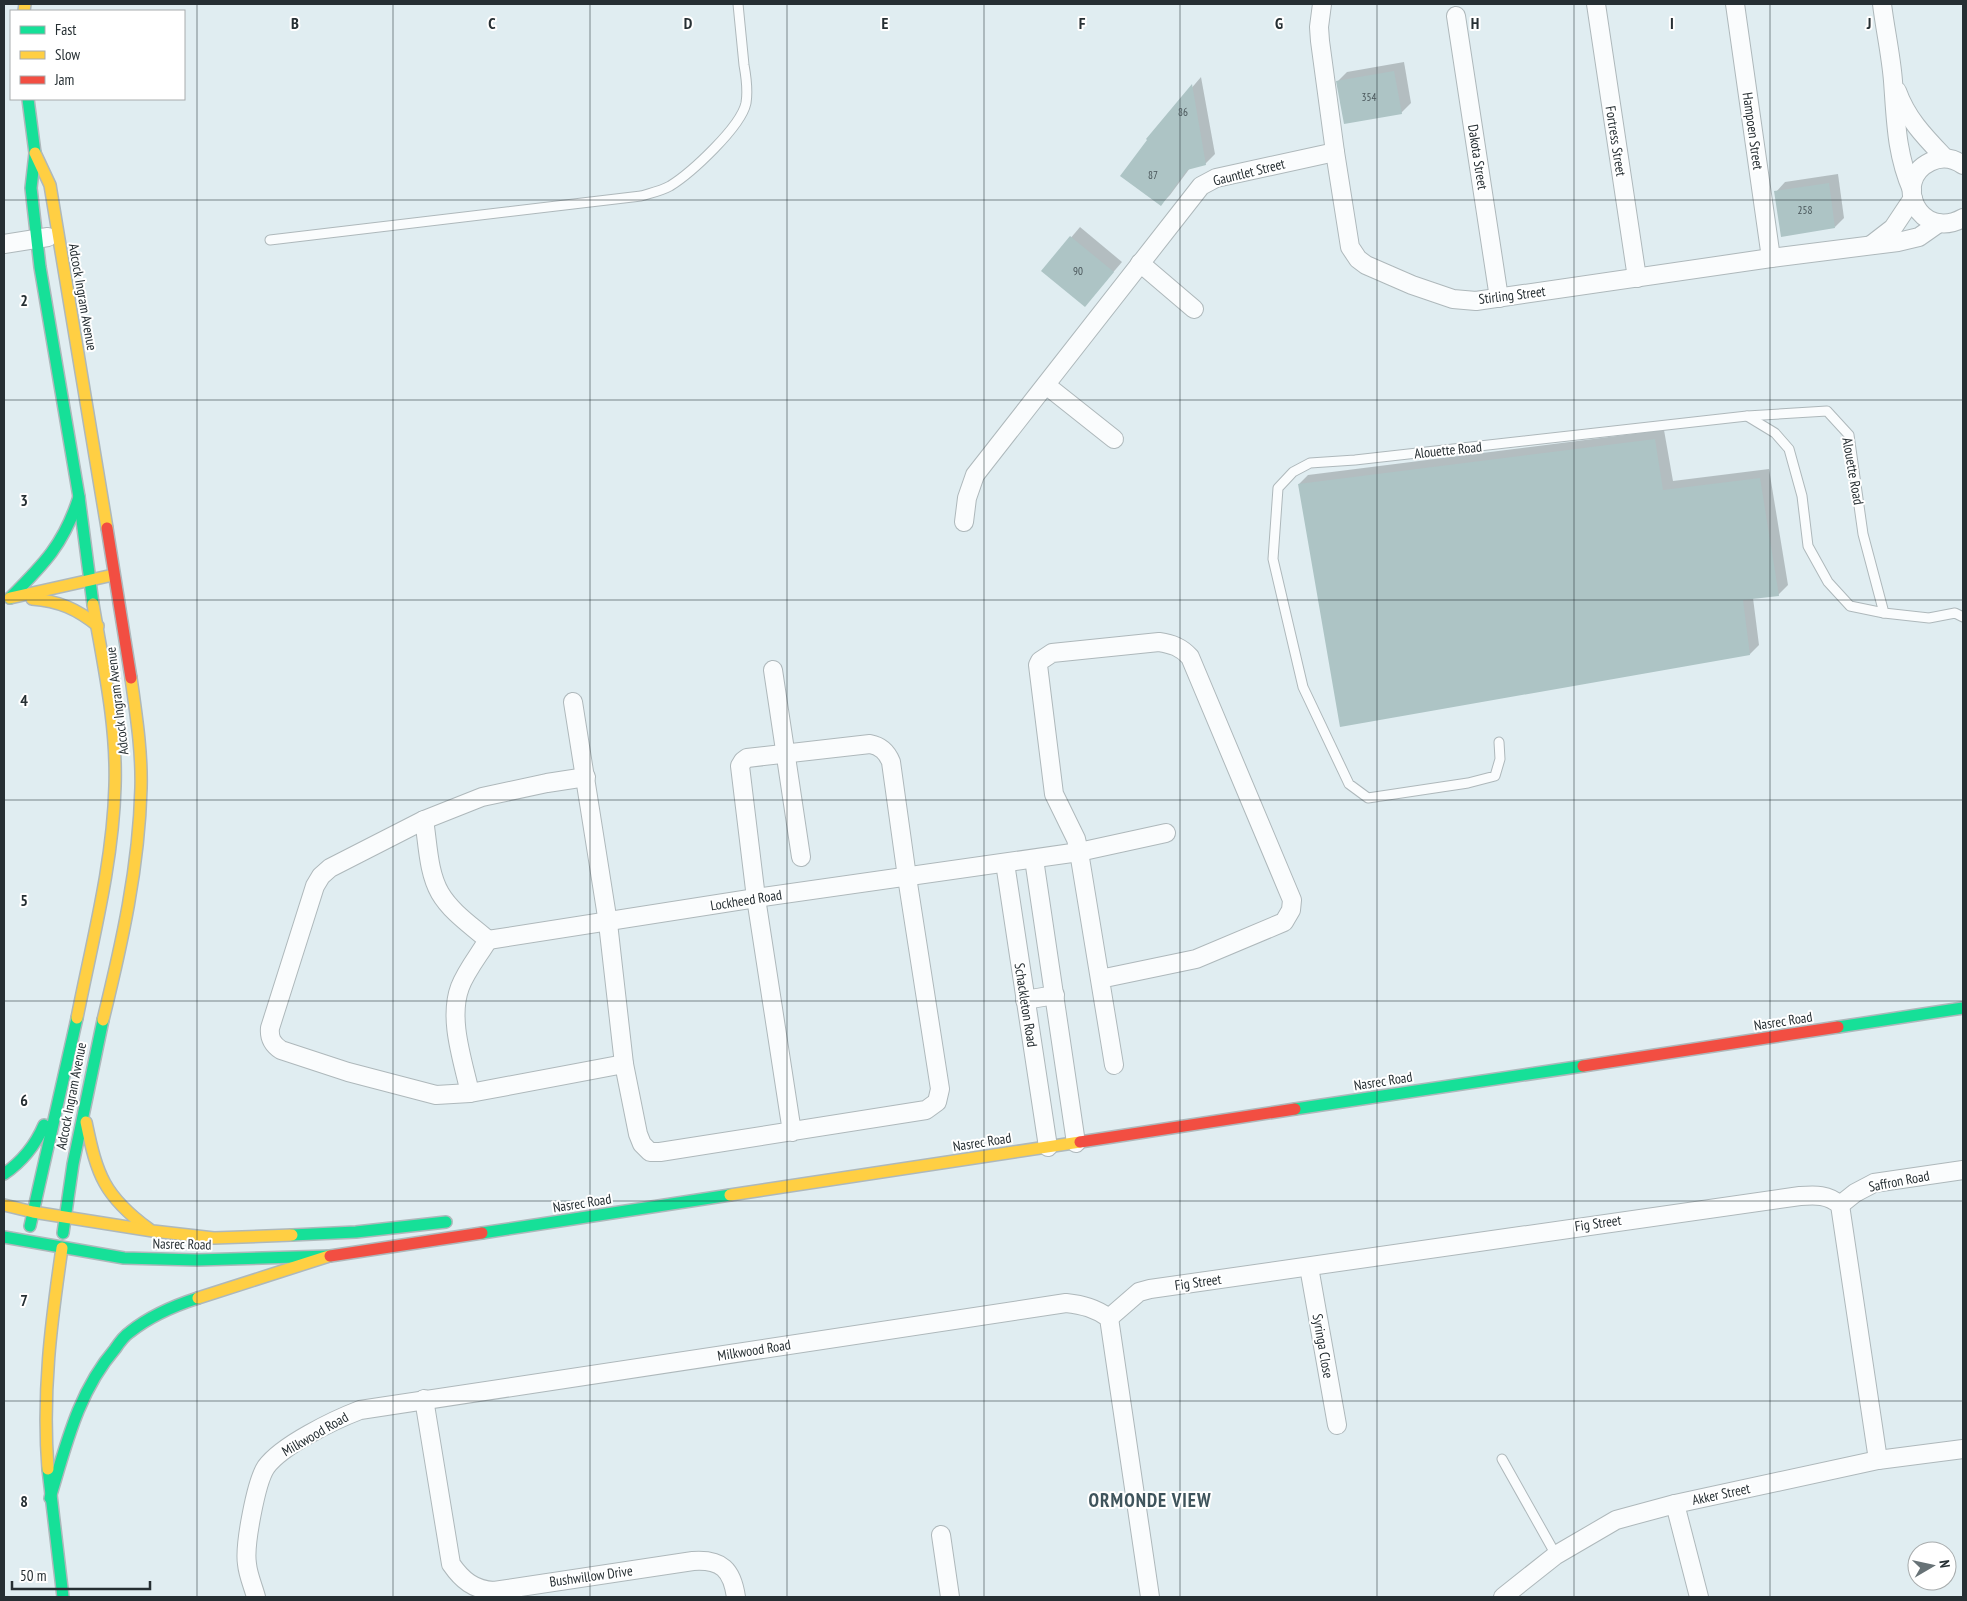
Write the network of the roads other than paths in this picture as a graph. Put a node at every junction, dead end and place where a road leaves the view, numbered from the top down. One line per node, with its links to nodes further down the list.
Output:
1 (738, 4): 16 (lane)
2 (1322, 4): 9 (street, Stirling Street)
3 (1596, 4): 21 (street, Fortress Street)
4 (1734, 4): 19 (street, Hampoen Street)
5 (1882, 4): 7 (street)
6 (1456, 16): 22 (street, Dakota Street)
7 (1893, 79): 11 (street); 12 (street)
8 (28, 100): 10 (main road, Adcock Ingram Avenue)
9 (1334, 152): 20 (street, Gauntlet Street); 22 (street, Stirling Street)
10 (35, 154): 14 (main road, Adcock Ingram Avenue); 15 (main road, Adcock Ingram Avenue)
11 (1957, 161): 12 (street, Stirling Street)
12 (1912, 194): 13 (street); 18 (street, Stirling Street)
13 (1954, 224): 18 (street, Stirling Street)
14 (57, 235): 15 (street); 29 (main road, Adcock Ingram Avenue)
15 (36, 239): 17 (street); 27 (main road, Adcock Ingram Avenue)
16 (270, 240)
17 (4, 244)
18 (1870, 245): 19 (street, Stirling Street)
19 (1772, 258): 21 (street, Stirling Street)
20 (1140, 262): 23 (street); 24 (street, Gauntlet Street)
21 (1637, 278): 22 (street, Stirling Street)
22 (1500, 298)
23 (1194, 309)
24 (1046, 385): 26 (street); 28 (street, Gauntlet Street)
25 (1747, 416): 32 (lane); 32 (lane, Alouette Road); 37 (lane, Alouette Road)
26 (1114, 439)
27 (79, 498): 30 (main road, Adcock Ingram Avenue); 31 (main road)
28 (964, 522)
29 (113, 575): 30 (main road); 58 (main road, Adcock Ingram Avenue)
30 (89, 580): 31 (main road); 34 (main road, Adcock Ingram Avenue)
31 (7, 599): 34 (main road)
32 (1884, 613): 33 (lane)
33 (1963, 617)
34 (98, 626): 56 (main road, Adcock Ingram Avenue)
35 (773, 670): 38 (street)
36 (573, 702): 39 (street)
37 (1499, 742)
38 (786, 753): 43 (street); 46 (street); 47 (street)
39 (586, 777): 40 (street); 48 (street)
40 (424, 820): 49 (street); 57 (street)
41 (1166, 833): 42 (street, Lockheed Road)
42 (1079, 852): 44 (street, Lockheed Road); 50 (street); 50 (street)
43 (801, 857)
44 (1034, 859): 45 (street, Lockheed Road); 51 (street)
45 (1004, 863): 46 (street, Lockheed Road); 52 (street, Schackleton Road)
46 (907, 877): 47 (street, Lockheed Road); 59 (street)
47 (756, 898): 48 (street, Lockheed Road); 59 (street)
48 (608, 923): 49 (street, Lockheed Road); 54 (street)
49 (488, 940): 57 (street)
50 (1100, 979): 55 (street)
51 (1055, 995): 52 (street); 60 (street)
52 (1025, 1000): 60 (street, Schackleton Road)
53 (1963, 1008): 60 (main road, Nasrec Road)
54 (624, 1064): 57 (street); 59 (street)
55 (1114, 1065)
56 (60, 1092): 62 (main road); 65 (main road, Adcock Ingram Avenue)
57 (470, 1093)
58 (83, 1111): 66 (main road, Adcock Ingram Avenue); 68 (main road)
59 (792, 1132)
60 (1060, 1134): 72 (main road, Nasrec Road)
61 (1963, 1170): 64 (street, Saffron Road)
62 (4, 1174)
63 (4, 1205): 65 (main road, Nasrec Road)
64 (1840, 1205): 73 (street, Fig Street); 79 (street)
65 (34, 1212): 66 (main road, Nasrec Road); 70 (main road, Adcock Ingram Avenue)
66 (64, 1217): 68 (main road, Nasrec Road); 71 (main road, Adcock Ingram Avenue)
67 (456, 1220): 68 (main road, Nasrec Road)
68 (153, 1231)
69 (4, 1237): 70 (main road, Nasrec Road)
70 (27, 1242): 71 (main road, Nasrec Road)
71 (62, 1248): 72 (main road, Nasrec Road); 80 (main road, Adcock Ingram Avenue)
72 (329, 1256): 80 (main road)
73 (1310, 1267): 74 (street, Fig Street); 76 (street, Syringa Close)
74 (1109, 1318): 75 (street, Milkwood Road); 88 (street)
75 (424, 1399): 85 (street, Milkwood Road); 86 (street, Bushwillow Drive)
76 (1337, 1425)
77 (1963, 1449): 79 (street, Akker Street)
78 (1502, 1459): 83 (lane)
79 (1878, 1460): 81 (street, Akker Street)
80 (50, 1498): 84 (main road, Adcock Ingram Avenue)
81 (1675, 1504): 83 (street, Akker Street); 90 (street)
82 (941, 1535): 87 (street)
83 (1556, 1555): 89 (street, Akker Street)
84 (64, 1597)
85 (256, 1597)
86 (736, 1597)
87 (950, 1597)
88 (1150, 1597)
89 (1503, 1597)
90 (1699, 1597)

